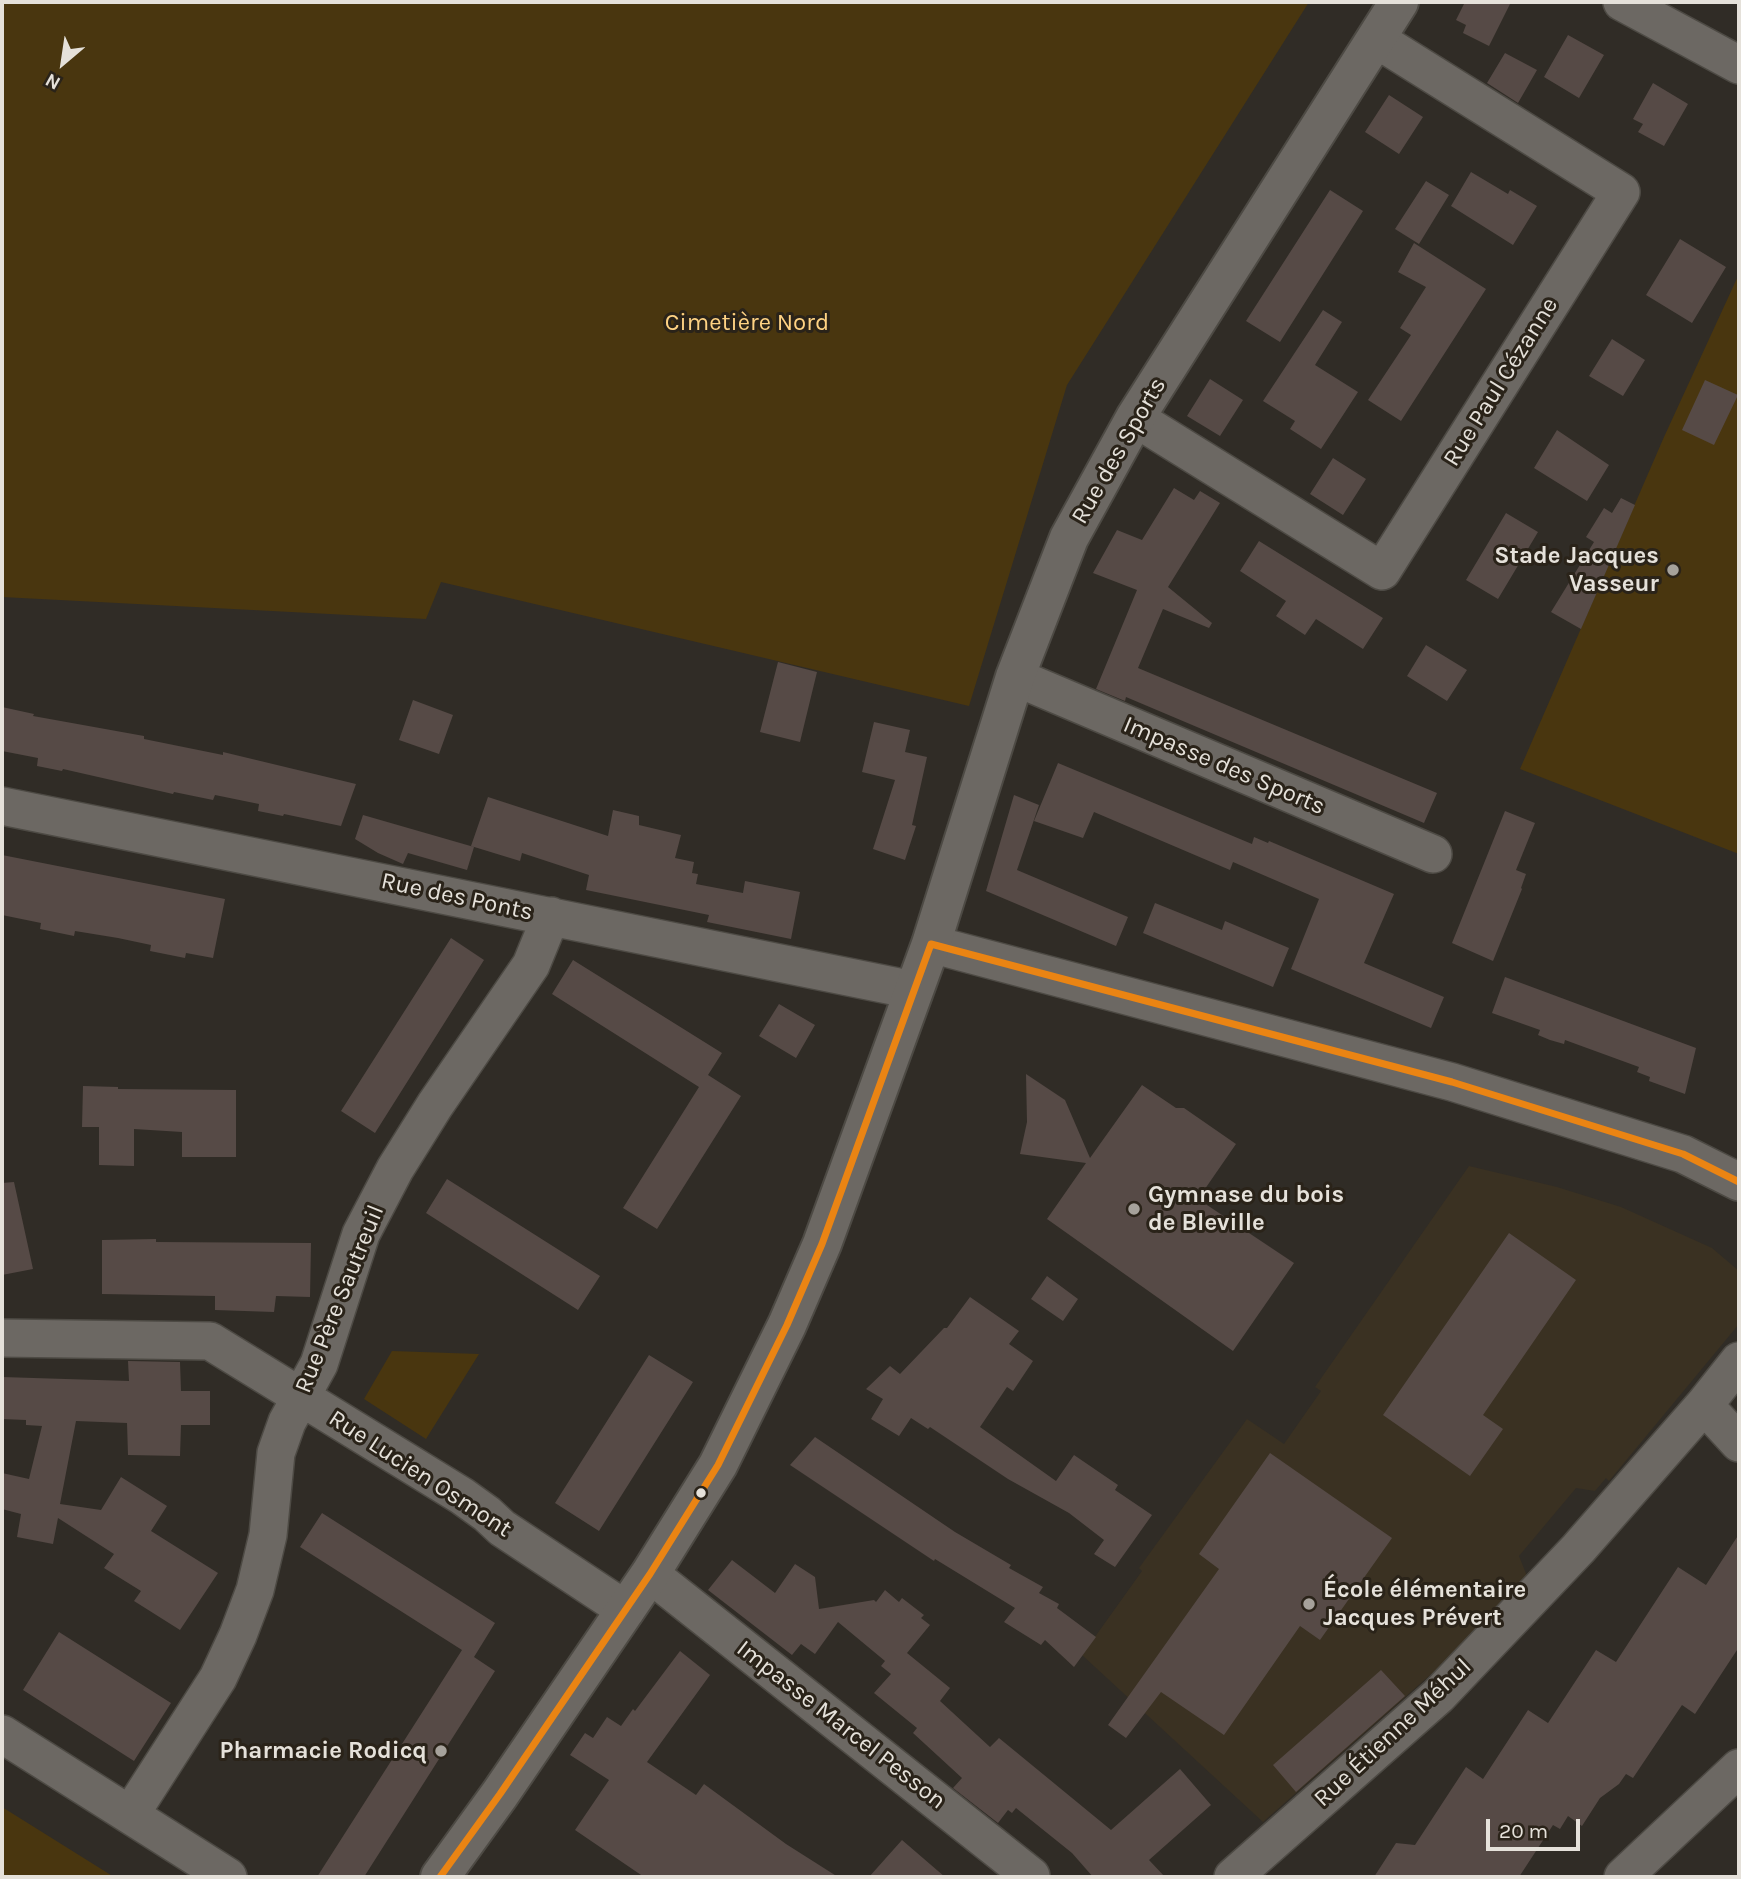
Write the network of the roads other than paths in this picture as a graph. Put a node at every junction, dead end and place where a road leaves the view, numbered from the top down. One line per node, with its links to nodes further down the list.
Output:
1 (1399, 2): 3 (street, Rue des Sports)
2 (1622, 2): 4 (street)
3 (1376, 39): 5 (street, Rue des Sports); 5 (street, Rue Paul Cézanne)
4 (1739, 65)
5 (1135, 418): 6 (street, Rue des Sports)
6 (1015, 677): 8 (street, Impasse des Sports); 10 (street, Rue des Sports)
7 (2, 806): 9 (street, Rue des Ponts)
8 (1433, 854)
9 (551, 916): 11 (street, Rue des Ponts); 15 (street, Rue Père Sautreuil)
10 (930, 944): 11 (street, Rue des Sports); 12 (street)
11 (913, 990): 18 (street, Rue des Sports)
12 (1739, 1182)
13 (2, 1338): 15 (street, Rue Lucien Osmont)
14 (1739, 1361): 16 (street, Rue Étienne Méhul)
15 (302, 1398): 19 (street, Rue Lucien Osmont); 22 (street, Rue Père Sautreuil)
16 (1704, 1405): 17 (street); 26 (street, Rue Étienne Méhul)
17 (1739, 1443)
18 (650, 1574): 19 (street, Rue des Sports); 23 (street, Impasse Marcel Pesson)
19 (626, 1610): 25 (street, Rue des Sports)
20 (2, 1734): 22 (street)
21 (1739, 1768): 27 (street)
22 (130, 1815): 24 (street)
23 (1031, 1876)
24 (229, 1877)
25 (440, 1877)
26 (1233, 1877)
27 (1623, 1877)

